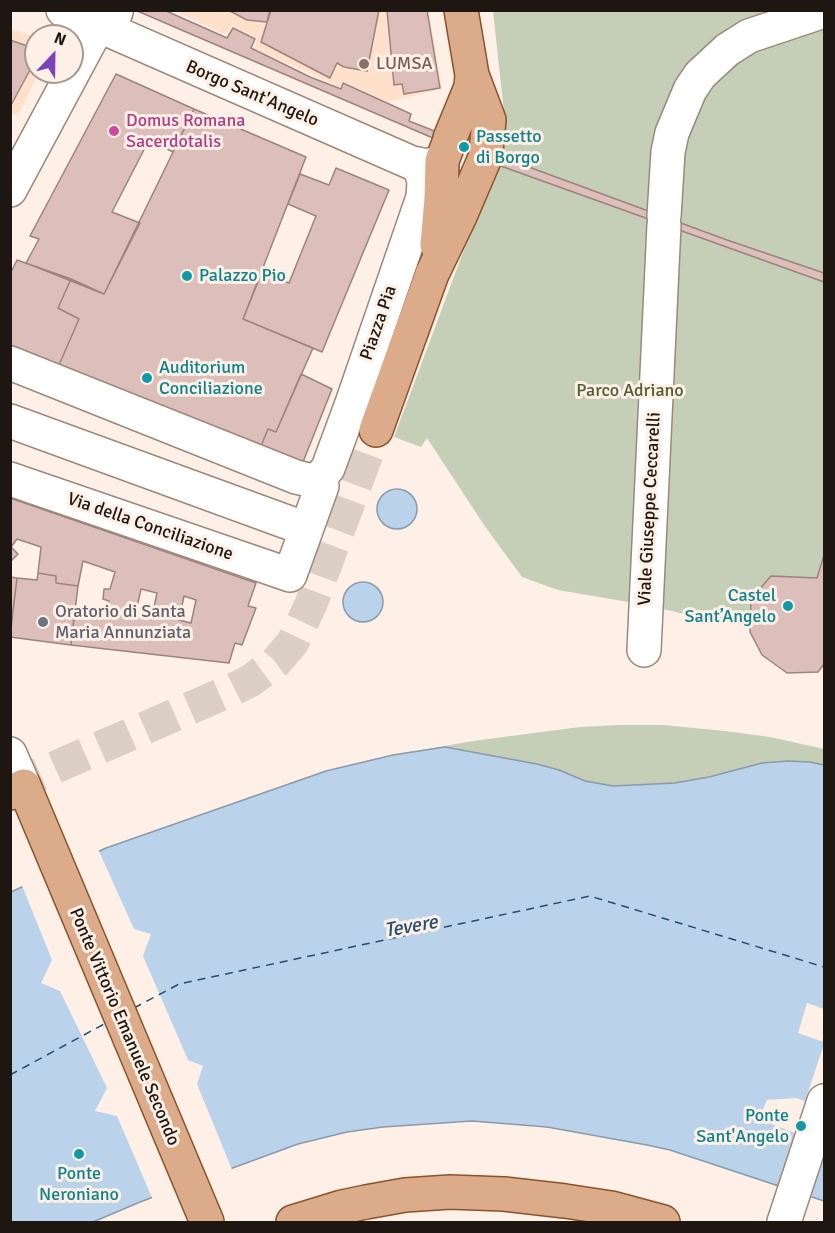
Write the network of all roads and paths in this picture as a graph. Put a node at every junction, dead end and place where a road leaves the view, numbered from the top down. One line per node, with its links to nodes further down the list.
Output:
1 (63, 10): 4 (street, Borgo Sant'Angelo)
2 (461, 10): 5 (main road)
3 (825, 11): 18 (street, Viale Giuseppe Ceccarelli)
4 (104, 16): 6 (street, Borgo Sant'Angelo); 7 (street)
5 (472, 75): 6 (main road); 8 (main road, Piazza Pia)
6 (440, 152): 8 (main road, Piazza Pia); 14 (street, Piazza Pia)
7 (10, 190)
8 (432, 274): 12 (main road, Piazza Pia)
9 (10, 363): 10 (street)
10 (129, 410): 13 (street); 14 (street)
11 (10, 420): 13 (street)
12 (375, 430)
13 (110, 457): 16 (street)
14 (320, 478): 17 (street, Piazza Pia)
15 (10, 479): 17 (street, Via della Conciliazione)
16 (295, 525)
17 (281, 572)
18 (644, 650)
19 (10, 754): 20 (street)
20 (17, 790): 24 (main road, Ponte Vittorio Emanuele Secondo)
21 (825, 1101): 22 (street)
22 (776, 1214)
23 (309, 1220): 25 (main road)
24 (206, 1222)
25 (663, 1222)

